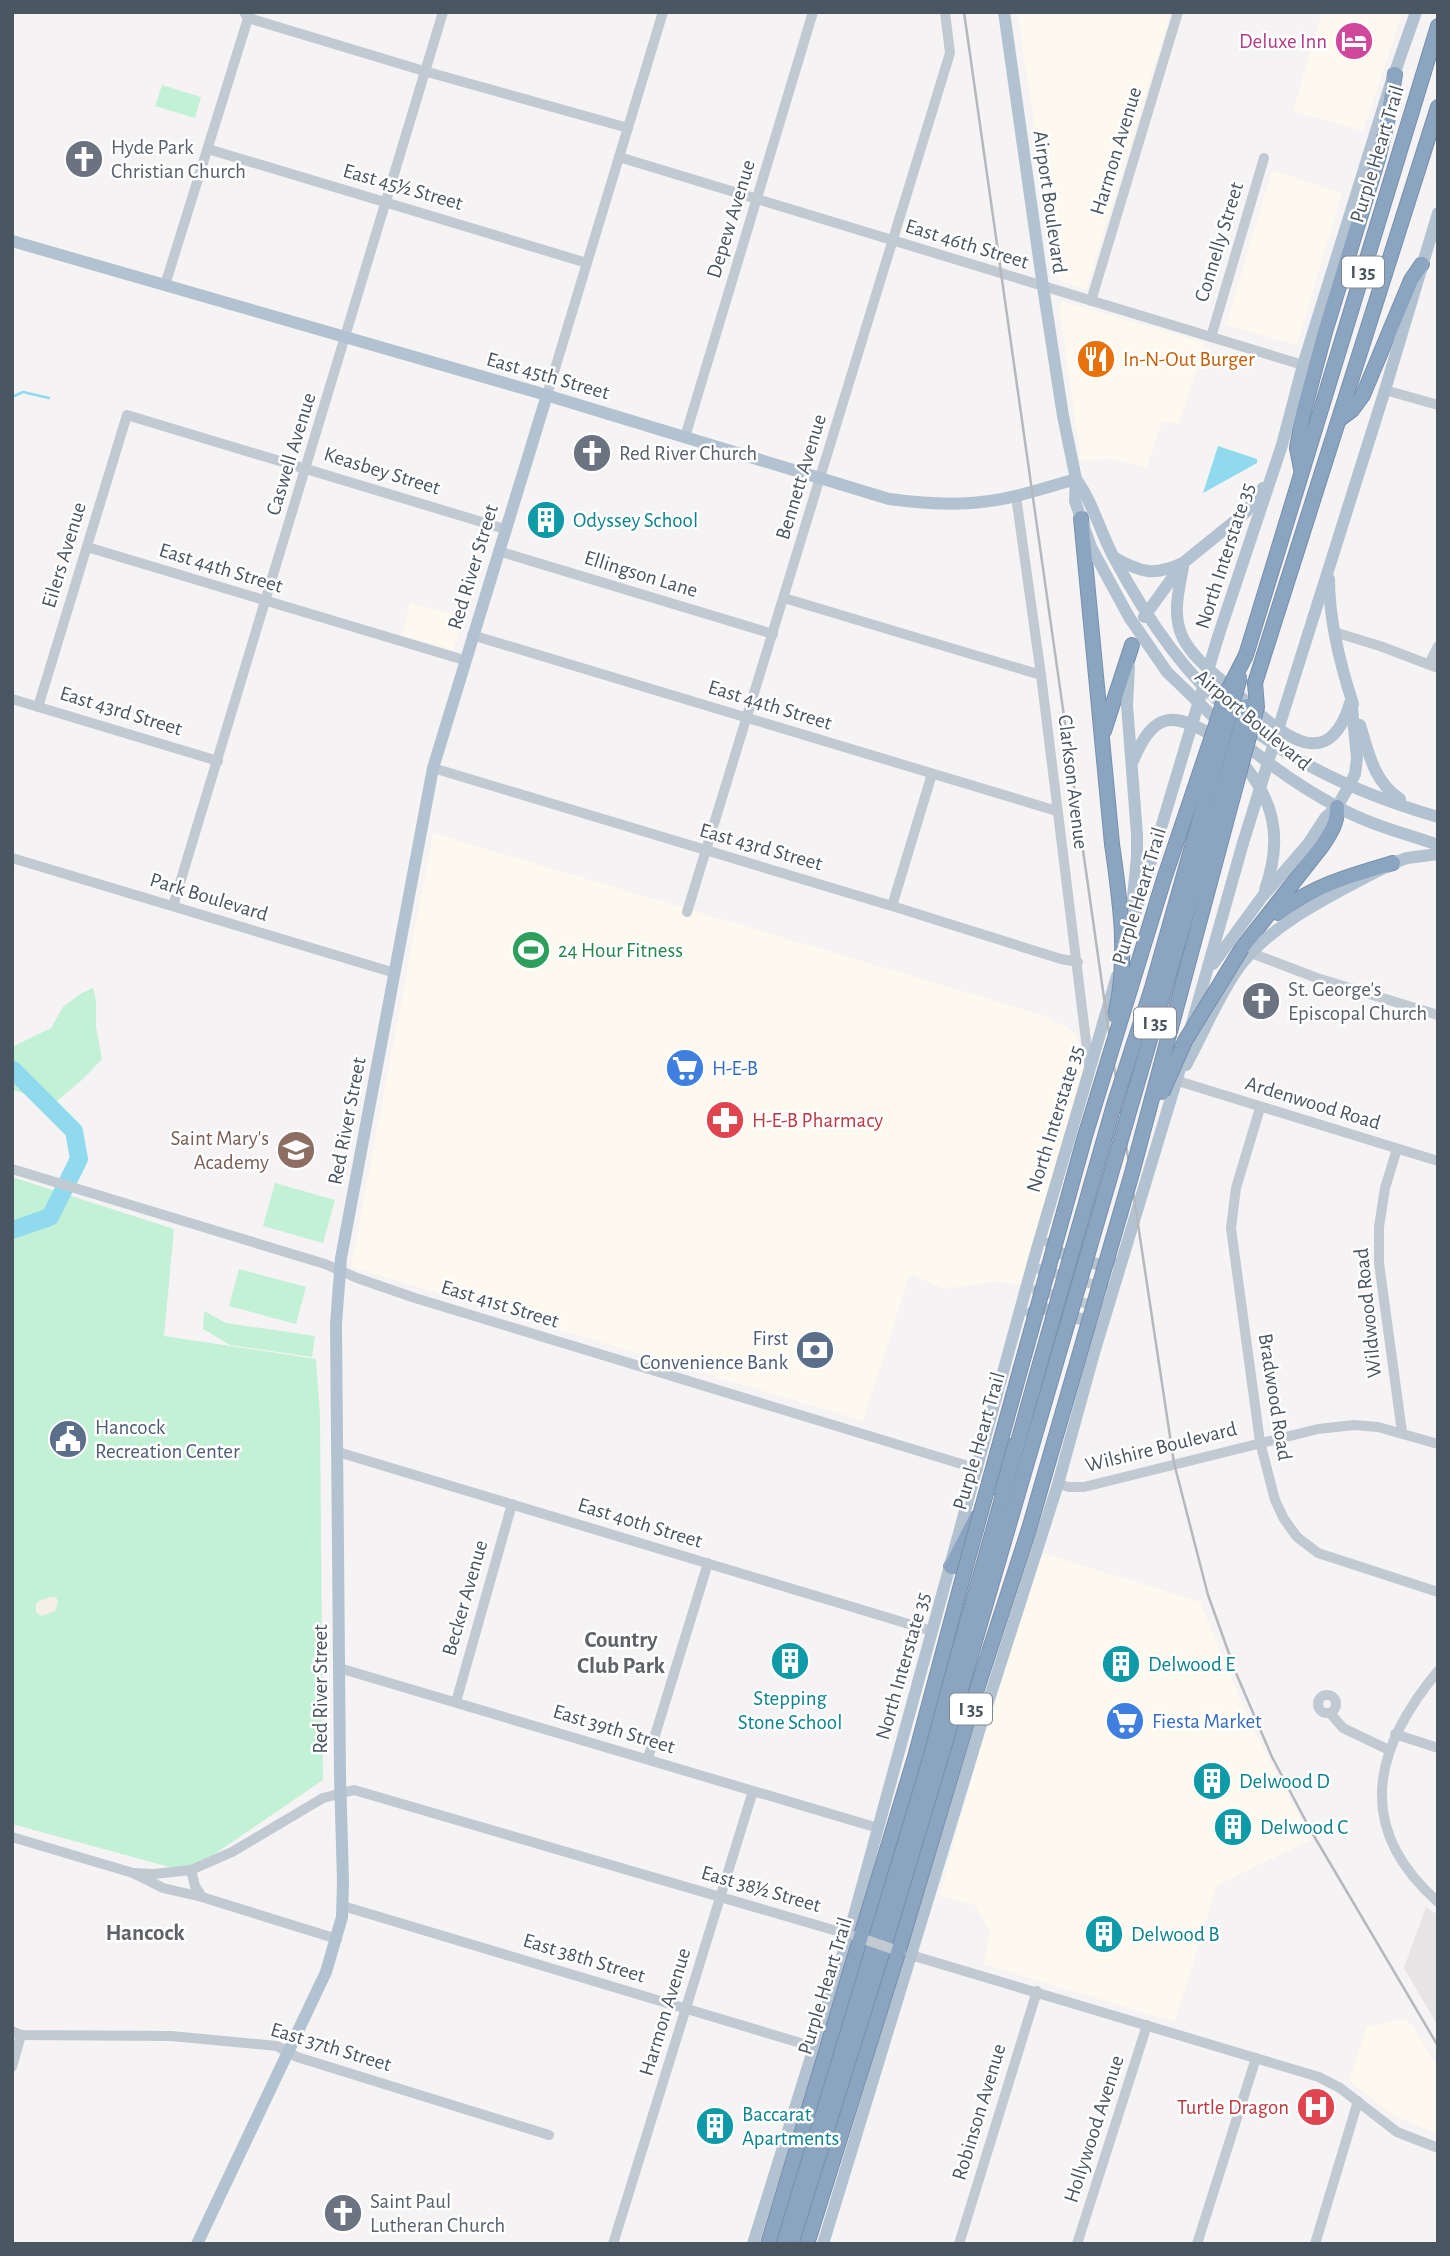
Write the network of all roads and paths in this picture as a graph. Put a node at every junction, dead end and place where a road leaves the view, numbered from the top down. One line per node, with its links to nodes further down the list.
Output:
1 (443, 12): 10 (street, Caswell Avenue)
2 (663, 12): 13 (street, Red River Street)
3 (813, 12): 17 (street, Depew Avenue)
4 (945, 12): 21 (street, Bennett Avenue)
5 (1004, 12): 25 (main road, Airport Boulevard)
6 (1178, 12): 26 (street, Harmon Avenue)
7 (1416, 12): 11 (main road, North Interstate 35)
8 (247, 14): 10 (street); 14 (street)
9 (1438, 26): 37 (highway, Purple Heart Trail / I 35)
10 (424, 71): 13 (street); 18 (street, Caswell Avenue)
11 (1395, 74): 29 (main road, North Interstate 35); 37 (highway)
12 (1438, 107): 34 (highway, Purple Heart Trail / I 35)
13 (628, 128): 15 (street, Red River Street)
14 (208, 149): 18 (street, East 45½ Street); 24 (street)
15 (619, 157): 17 (street, East 46th Street); 22 (street, Red River Street)
16 (1264, 158): 28 (street, Connelly Street)
17 (758, 199): 21 (street, East 46th Street); 35 (street, Depew Avenue)
18 (385, 202): 22 (street, East 45½ Street); 27 (street, Caswell Avenue)
19 (1438, 213): 23 (main road)
20 (12, 241): 24 (main road, East 45th Street)
21 (893, 241): 25 (street, East 46th Street); 39 (street, Bennett Avenue)
22 (587, 263): 31 (street, Red River Street)
23 (1422, 264): 30 (main road); 34 (highway)
24 (165, 285): 27 (main road, East 45th Street)
25 (1042, 287): 26 (street, East 46th Street); 40 (main road, Airport Boulevard)
26 (1091, 301): 28 (street, East 46th Street)
27 (344, 337): 31 (main road, East 45th Street); 36 (street, Caswell Avenue)
28 (1211, 337): 29 (street, East 46th Street)
29 (1304, 365): 38 (main road, North Interstate 35)
30 (1385, 390): 32 (street); 48 (main road)
31 (547, 395): 35 (main road, East 45th Street); 43 (main road, Red River Street)
32 (1438, 405)
33 (127, 415): 36 (street, Keasbey Street); 44 (street, Eilers Avenue)
34 (1339, 420): 62 (highway, Purple Heart Trail / I 35)
35 (685, 437): 39 (main road, East 45th Street)
36 (307, 469): 43 (street, Keasbey Street); 50 (street, Caswell Avenue)
37 (1302, 475): 58 (highway, Purple Heart Trail / I 35)
38 (1272, 476): 47 (main road); 86 (main road, North Interstate 35, bridge)
39 (821, 478): 41 (main road, East 45th Street); 49 (street, Bennett Avenue)
40 (1076, 480): 41 (main road, East 45th Street); 42 (main road, Airport Boulevard); 46 (main road, Airport Boulevard)
41 (1016, 496): 61 (street, Clarkson Avenue)
42 (1081, 518): 52 (main road, Airport Boulevard); 67 (highway)
43 (505, 529): 45 (main road, Red River Street)
44 (87, 548): 50 (street, East 44th Street); 65 (street, Eilers Avenue)
45 (498, 551): 54 (street, Ellingson Lane); 55 (main road, Red River Street)
46 (1114, 557): 47 (main road); 51 (main road, Airport Boulevard)
47 (1183, 563): 51 (main road); 63 (main road)
48 (1329, 566): 53 (main road); 90 (main road, bridge)
49 (784, 598): 54 (street, Bennett Avenue); 61 (street)
50 (266, 601): 59 (street, East 44th Street); 68 (street, Caswell Avenue)
51 (1146, 613): 52 (main road); 72 (main road, Airport Boulevard)
52 (1137, 629): 56 (main road); 73 (main road, Airport Boulevard)
53 (1334, 632): 60 (street); 63 (main road)
54 (773, 634): 66 (street, Bennett Avenue)
55 (472, 635): 59 (main road, Red River Street); 66 (street, East 44th Street)
56 (1132, 646): 67 (highway); 69 (main road)
57 (1438, 646): 60 (street)
58 (1246, 655): 96 (highway, Purple Heart Trail / I 35, bridge); 109 (highway, Purple Heart Trail / I 35, bridge)
59 (464, 660): 70 (main road, Red River Street)
60 (1434, 666)
61 (1041, 676): 74 (street, Clarkson Avenue)
62 (1256, 679): 100 (highway, Purple Heart Trail / I 35, bridge); 160 (highway, Purple Heart Trail / I 35, bridge)
63 (1351, 698): 72 (main road); 75 (main road)
64 (12, 699): 65 (street, East 43rd Street)
65 (38, 707): 68 (street, East 43rd Street)
66 (748, 718): 71 (street, East 44th Street); 78 (street, Bennett Avenue)
67 (1102, 738): 96 (highway, bridge)
68 (218, 761): 83 (street, Caswell Avenue)
69 (1133, 761): 82 (main road); 86 (main road)
70 (433, 768): 78 (street, East 43rd Street); 91 (main road, Red River Street)
71 (932, 774): 74 (street, East 44th Street); 84 (street)
72 (1349, 786): 73 (main road); 75 (main road, Airport Boulevard)
73 (1337, 807): 77 (main road, Airport Boulevard); 82 (main road); 87 (highway)
74 (1057, 811): 89 (street, Clarkson Avenue)
75 (1421, 812): 76 (main road, Airport Boulevard)
76 (1438, 817)
77 (1438, 845)
78 (705, 851): 84 (street, East 43rd Street); 85 (street, Bennett Avenue)
79 (1438, 853): 81 (main road)
80 (12, 858): 83 (street, Park Boulevard)
81 (1393, 863): 87 (highway); 88 (main road)
82 (1262, 897): 90 (main road)
83 (173, 906): 91 (street, Park Boulevard)
84 (892, 906): 89 (street, East 43rd Street)
85 (687, 912)
86 (1129, 933): 93 (main road, North Interstate 35)
87 (1255, 933): 88 (highway)
88 (1247, 950): 92 (street); 94 (main road); 100 (highway, bridge)
89 (1078, 962): 93 (street, Clarkson Avenue)
90 (1208, 970): 94 (main road)
91 (395, 973): 104 (main road, Red River Street)
92 (1438, 1015)
93 (1090, 1073): 101 (main road, North Interstate 35)
94 (1178, 1081): 95 (street, Ardenwood Road); 102 (main road)
95 (1260, 1108): 97 (street, Ardenwood Road); 111 (street, Bradwood Road)
96 (1086, 1136): 157 (highway, Purple Heart Trail / I 35, bridge)
97 (1397, 1149): 98 (street, Ardenwood Road); 110 (street, Wildwood Road)
98 (1438, 1161)
99 (12, 1169): 104 (street, East 41st Street)
100 (1132, 1173): 161 (highway, Purple Heart Trail / I 35, bridge)
101 (1044, 1226): 102 (main road); 103 (main road, North Interstate 35)
102 (1126, 1249): 106 (main road)
103 (1032, 1267): 105 (main road, North Interstate 35); 106 (street)
104 (340, 1271): 113 (main road, Red River Street); 114 (street, East 41st Street)
105 (1027, 1287): 106 (street); 107 (main road, North Interstate 35)
106 (1111, 1301): 108 (main road)
107 (1015, 1331): 108 (main road); 114 (main road, North Interstate 35)
108 (1094, 1353): 115 (main road)
109 (1031, 1392): 118 (highway); 153 (highway, Purple Heart Trail / I 35)
110 (1402, 1432): 111 (street, Wilshire Boulevard); 112 (street, Wilshire Boulevard)
111 (1260, 1441): 115 (street, Wilshire Boulevard); 119 (street, Bradwood Road)
112 (1438, 1444)
113 (338, 1452): 116 (street, East 40th Street); 121 (main road, Red River Street)
114 (978, 1469): 118 (main road, North Interstate 35)
115 (1058, 1484): 141 (main road)
116 (512, 1504): 117 (street, East 40th Street); 123 (street, Becker Avenue)
117 (708, 1563): 120 (street, East 40th Street); 128 (street)
118 (951, 1567): 120 (main road, North Interstate 35)
119 (1438, 1592)
120 (932, 1630): 131 (main road, North Interstate 35)
121 (339, 1668): 123 (street, East 39th Street); 130 (main road, Red River Street)
122 (1438, 1671): 125 (street)
123 (456, 1702): 128 (street, East 39th Street)
124 (1329, 1713): 127 (street)
125 (1395, 1734): 126 (street); 127 (street)
126 (1438, 1748)
127 (1389, 1749): 137 (street)
128 (648, 1758): 129 (street, East 39th Street)
129 (753, 1791): 131 (street, East 39th Street); 136 (street, Harmon Avenue)
130 (341, 1794): 133 (street, East 38½ Street); 136 (street, East 38½ Street); 138 (main road, Red River Street)
131 (878, 1828): 139 (main road, North Interstate 35)
132 (12, 1837): 134 (street)
133 (191, 1870): 134 (street); 135 (street)
134 (133, 1873): 135 (street)
135 (202, 1897): 140 (street)
136 (721, 1898): 139 (street, East 38½ Street); 143 (street, Harmon Avenue)
137 (1438, 1902)
138 (343, 1906): 140 (main road, Red River Street); 143 (street, East 38th Street)
139 (852, 1935): 141 (street, East 38½ Street, bridge); 146 (main road, North Interstate 35)
140 (337, 1939): 147 (main road, Red River Street)
141 (906, 1954): 142 (street, East 38½ Street); 162 (main road)
142 (1037, 1991): 144 (street, East 38½ Street); 163 (street, Robinson Avenue)
143 (687, 2009): 146 (street, East 38th Street); 155 (street, Harmon Avenue)
144 (1147, 2025): 148 (street, East 38½ Street); 164 (street, Hollywood Avenue)
145 (17, 2033): 147 (street, East 37th Street); 149 (street)
146 (814, 2047): 156 (main road, North Interstate 35)
147 (287, 2052): 151 (street, East 37th Street); 154 (main road, Red River Street)
148 (1256, 2058): 150 (street, East 38½ Street); 165 (street)
149 (12, 2067)
150 (1358, 2101): 152 (street, East 38½ Street); 166 (street)
151 (549, 2135)
152 (1438, 2148)
153 (792, 2209): 158 (highway); 159 (highway, Purple Heart Trail / I 35)
154 (197, 2244)
155 (613, 2244)
156 (753, 2244)
157 (768, 2244)
158 (774, 2244)
159 (781, 2244)
160 (793, 2244)
161 (807, 2244)
162 (823, 2244)
163 (959, 2244)
164 (1077, 2244)
165 (1197, 2244)
166 (1315, 2244)

